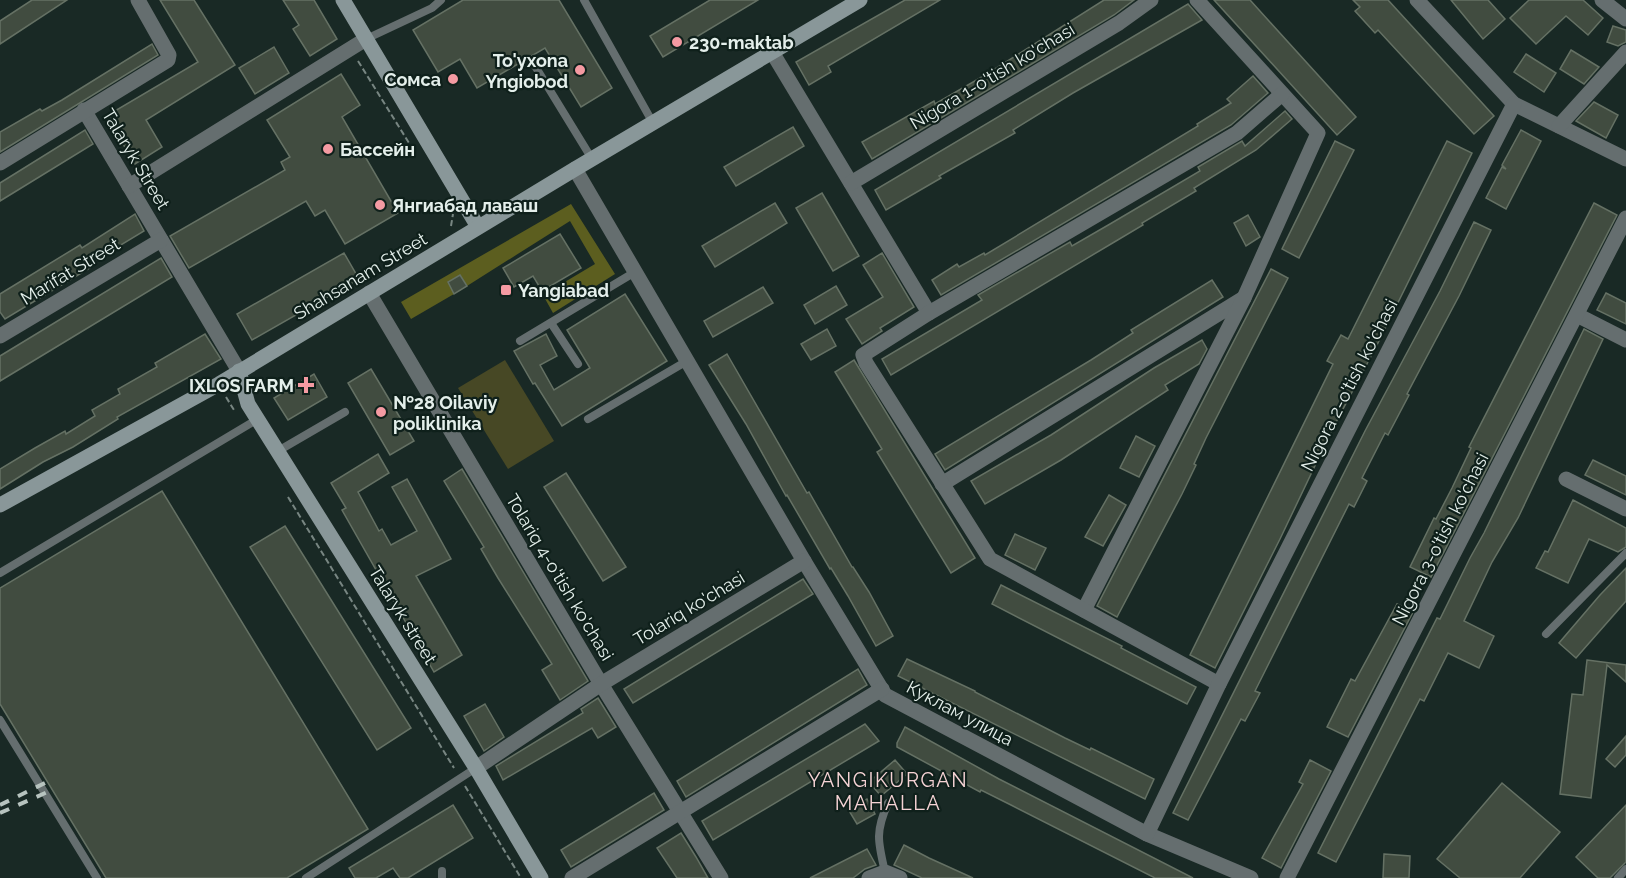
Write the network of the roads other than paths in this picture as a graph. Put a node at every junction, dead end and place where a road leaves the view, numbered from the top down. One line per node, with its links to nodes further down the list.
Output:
1 (138, 0): 18 (street, Talaryk Street)
2 (343, 0): 12 (street)
3 (441, 0): 12 (lane)
4 (584, 0): 19 (lane)
5 (860, 0): 10 (street, Shahsanam Street)
6 (1151, 0): 25 (street, Nigora 1-o'tish ko'chasi)
7 (1197, 0): 16 (street)
8 (1417, 0): 17 (street)
9 (1602, 0): 11 (street)
10 (842, 4): 13 (street, Shahsanam Street)
11 (1626, 19)
12 (366, 39): 26 (street); 28 (street)
13 (772, 52): 19 (street, Shahsanam Street); 25 (street)
14 (1626, 52): 20 (street)
15 (535, 66): 21 (lane)
16 (1282, 94): 32 (street); 33 (street)
17 (1514, 104): 20 (street); 56 (street, Nigora 2-o'tish ko'chasi)
18 (84, 110): 23 (street); 26 (street, Talaryk Street)
19 (653, 123): 21 (street, Shahsanam Street)
20 (1559, 126): 22 (street)
21 (592, 159): 24 (street, Shahsanam Street)
22 (1626, 159)
23 (0, 163)
24 (575, 169): 28 (street, Shahsanam Street); 30 (street)
25 (851, 183): 33 (street)
26 (129, 186): 29 (street, Talaryk Street)
27 (1626, 218): 34 (street, Nigora 3-o'tish ko'chasi)
28 (478, 227): 31 (street, Shahsanam Street)
29 (161, 240): 36 (street, Marifat Street); 41 (street, Talaryk Street)
30 (635, 272): 35 (lane); 39 (street)
31 (369, 292): 41 (street, Shahsanam Street); 55 (street, Tolariq 4-o'tish ko'chasi)
32 (1244, 298): 47 (street); 53 (street)
33 (929, 313): 47 (street)
34 (1578, 315): 37 (street); 73 (street, Nigora 3-o'tish ko'chasi)
35 (551, 322): 38 (lane); 40 (lane)
36 (0, 336)
37 (1626, 340)
38 (520, 341)
39 (687, 361): 44 (lane); 51 (street)
40 (578, 364)
41 (239, 371): 43 (street, Talaryk street); 48 (street, Shahsanam Street)
42 (345, 412): 45 (lane)
43 (258, 419): 45 (street, Talaryk street); 52 (lane)
44 (588, 419)
45 (278, 451): 59 (street, Talaryk street)
46 (1566, 479): 49 (street)
47 (942, 484): 53 (street)
48 (0, 505)
49 (1626, 509)
50 (1626, 553): 54 (lane)
51 (804, 561): 55 (street, Tolariq ko'chasi); 57 (street)
52 (0, 573)
53 (1084, 610): 56 (street)
54 (1546, 634)
55 (601, 684): 59 (street, Tolariq ko'chasi); 61 (street, Tolariq 4-o'tish ko'chasi)
56 (1219, 684): 62 (street, Nigora 2-o'tish ko'chasi)
57 (882, 689): 61 (street, Куклам улица); 62 (street, Куклам улица)
58 (0, 720): 65 (lane)
59 (476, 768): 66 (lane); 67 (street, Talaryk street)
60 (888, 803): 64 (lane)
61 (680, 814): 68 (street, Куклам улица); 69 (street, Tolariq 4-o'tish ko'chasi)
62 (1147, 834): 72 (street, Куклам улица)
63 (1626, 869): 74 (lane)
64 (885, 872): 70 (street); 71 (street)
65 (97, 878)
66 (306, 878)
67 (541, 878)
68 (572, 878)
69 (721, 878)
70 (869, 878)
71 (900, 878)
72 (1251, 878)
73 (1287, 878)
74 (1618, 878)

